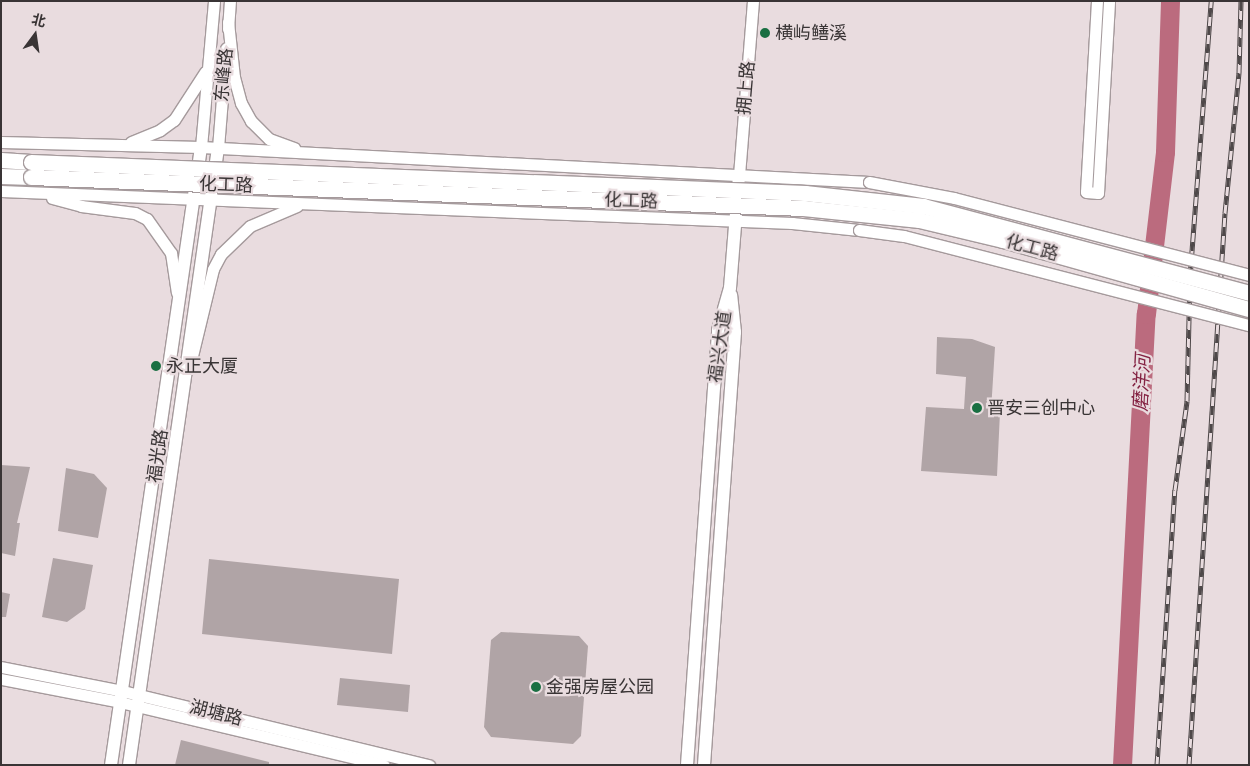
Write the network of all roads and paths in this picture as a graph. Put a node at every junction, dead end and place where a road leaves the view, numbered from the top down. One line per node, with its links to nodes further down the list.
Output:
1 (214, 1): 7 (main road, 东峰路)
2 (230, 1): 6 (main road, 东峰路)
3 (753, 1): 14 (main road, 拥上路)
4 (1098, 1): 5 (main road)
5 (1109, 1)
6 (228, 22): 11 (main road, 东峰路); 12 (main road)
7 (209, 66): 9 (main road); 10 (main road, 东峰路)
8 (1, 142): 9 (main road)
9 (124, 144): 10 (main road)
10 (201, 147): 11 (main road); 18 (main road, 福光路)
11 (218, 148): 12 (main road); 19 (main road, 福光路)
12 (330, 155): 14 (main road)
13 (1, 160): 24 (highway, 化工路, bridge)
14 (739, 175): 21 (main road); 22 (main road, bridge)
15 (1, 176): 26 (highway, 化工路, bridge)
16 (1, 191): 17 (main road)
17 (36, 193): 18 (main road); 25 (main road)
18 (194, 200): 19 (main road); 25 (main road, 福光路)
19 (212, 202): 20 (main road); 28 (main road, 福光路)
20 (300, 204): 21 (main road); 28 (main road)
21 (736, 222): 23 (main road); 27 (main road, bridge)
22 (1249, 275)
23 (730, 288): 37 (main road, 福兴大道); 38 (main road, 福兴大道)
24 (1249, 293)
25 (179, 306): 31 (main road, 福光路)
26 (1249, 309)
27 (1249, 325)
28 (187, 375): 32 (main road, 福光路)
29 (1, 667): 31 (main road, 湖塘路)
30 (1, 679): 31 (main road, 湖塘路)
31 (121, 696): 32 (main road, 湖塘路); 33 (main road, 福光路)
32 (139, 701): 34 (main road, 福光路); 35 (main road, 湖塘路); 36 (main road, 湖塘路)
33 (111, 765)
34 (129, 765)
35 (384, 765)
36 (429, 765)
37 (687, 765)
38 (704, 765)

